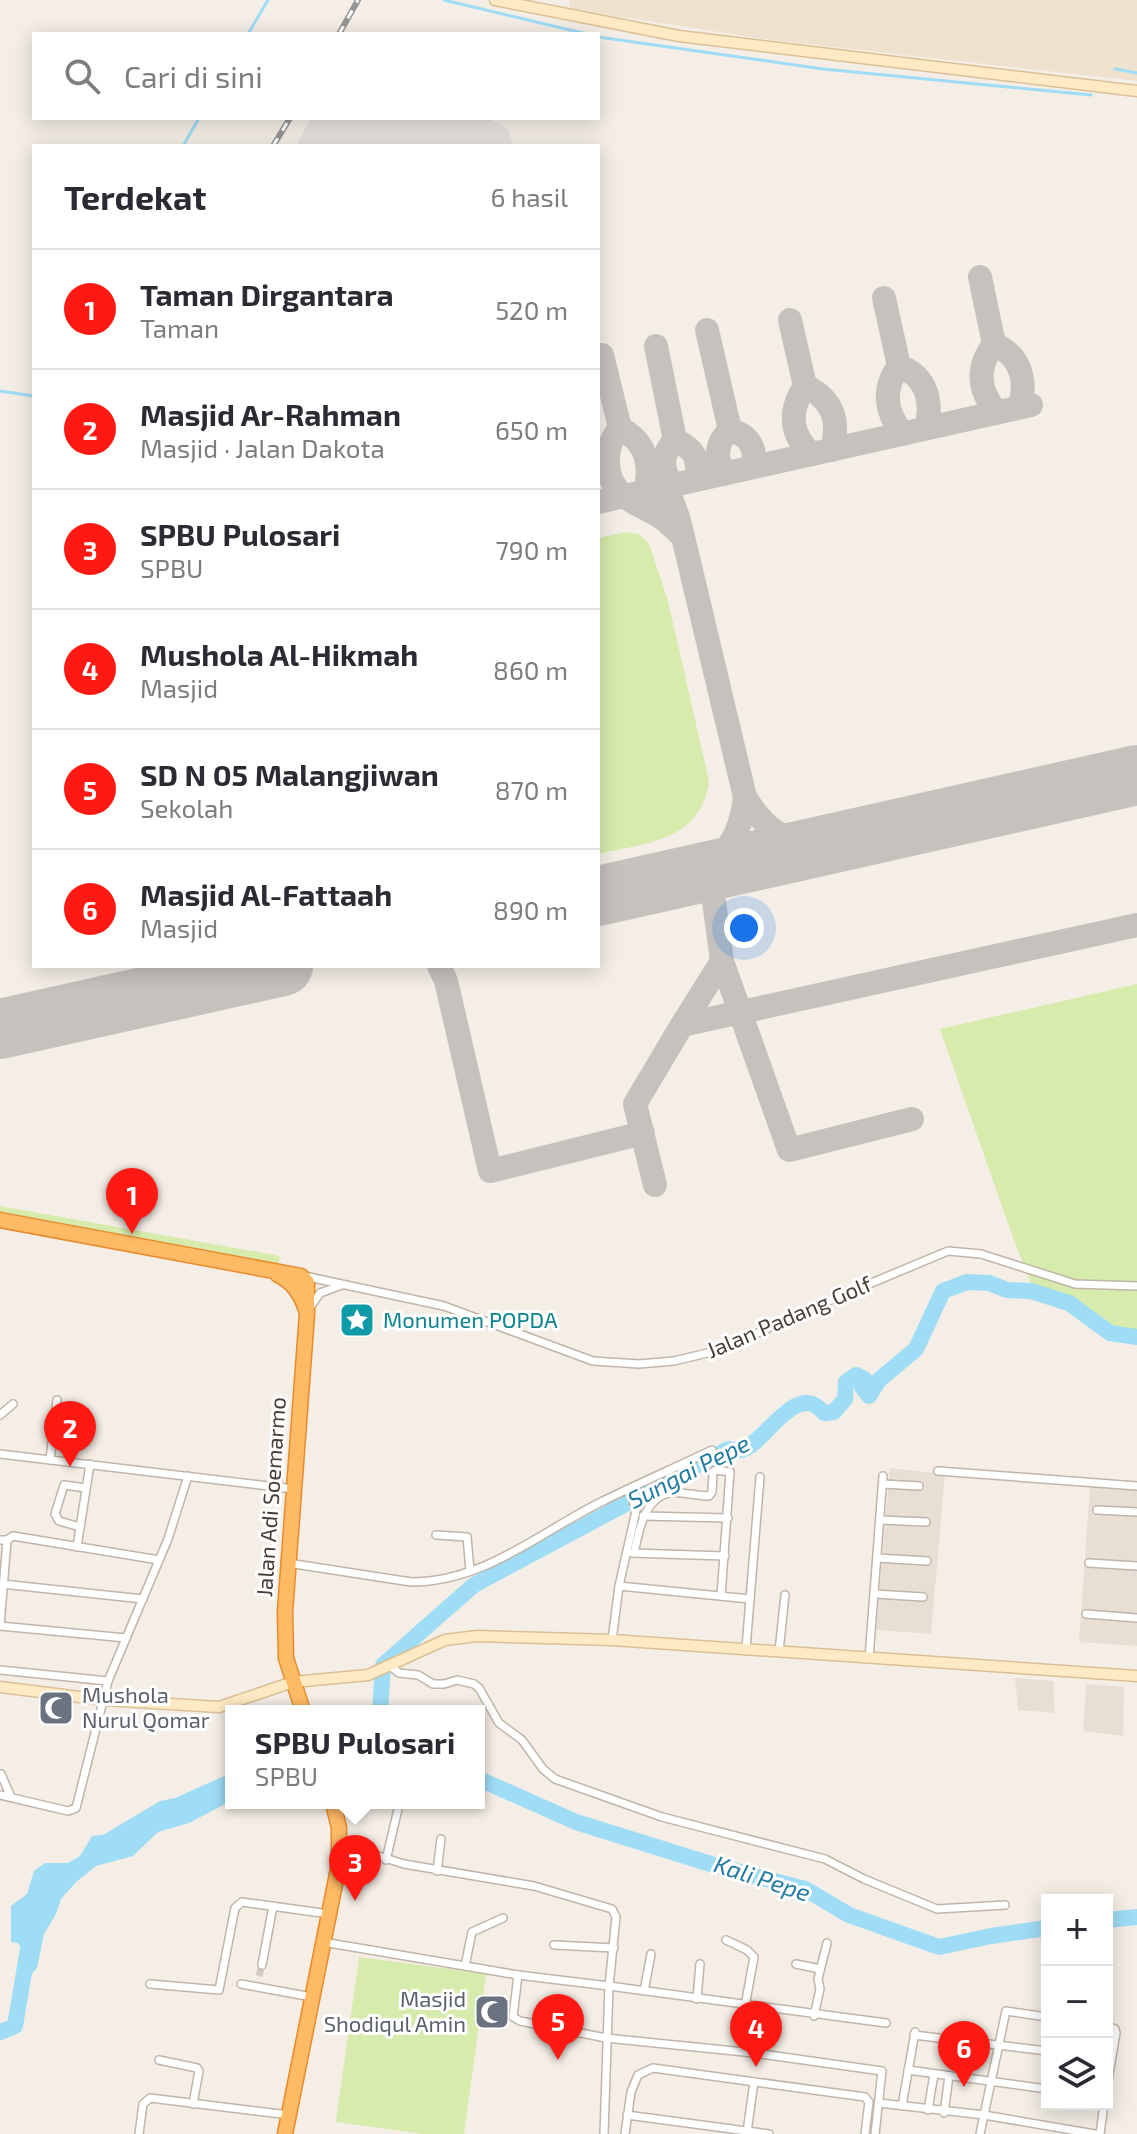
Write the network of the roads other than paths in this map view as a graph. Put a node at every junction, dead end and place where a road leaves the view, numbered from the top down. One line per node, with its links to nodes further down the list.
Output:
1 (495, 0): 3 (main road)
2 (516, 0): 3 (main road)
3 (556, 13): 4 (main road)
4 (1137, 91)
5 (0, 1220): 6 (highway)
6 (267, 1269): 8 (highway); 11 (highway)
7 (324, 1280): 8 (street, Jalan Padang Golf); 8 (street); 9 (street, Jalan Padang Golf)
8 (305, 1282): 11 (highway, Jalan Adi Soemarmo)
9 (348, 1284): 10 (street, Jalan Padang Golf); 11 (street)
10 (1137, 1286)
11 (307, 1314): 25 (highway, Jalan Adi Soemarmo)
12 (57, 1400): 17 (street)
13 (13, 1404): 14 (street)
14 (0, 1415)
15 (712, 1450): 26 (street)
16 (0, 1454): 17 (street)
17 (50, 1460): 18 (street)
18 (90, 1464): 20 (street); 24 (street)
19 (938, 1471): 23 (street)
20 (188, 1476): 25 (street); 40 (street)
21 (760, 1477): 53 (street)
22 (919, 1486): 31 (street)
23 (1137, 1486)
24 (86, 1488): 33 (street); 33 (street)
25 (294, 1489): 42 (highway, Jalan Adi Soemarmo)
26 (630, 1489): 37 (street); 45 (street)
27 (1097, 1510): 28 (street)
28 (1137, 1512)
29 (643, 1516): 30 (street); 30 (street); 37 (street)
30 (728, 1518): 38 (street)
31 (881, 1520): 32 (street); 39 (street)
32 (926, 1522)
33 (80, 1527): 36 (street)
34 (436, 1535): 45 (street)
35 (4, 1540): 36 (street); 46 (street)
36 (77, 1547): 40 (street)
37 (630, 1553): 38 (street); 47 (street)
38 (725, 1556): 50 (street)
39 (877, 1558): 41 (street); 48 (street)
40 (159, 1560): 52 (street)
41 (927, 1561)
42 (288, 1563): 45 (street); 67 (highway, Jalan Adi Soemarmo)
43 (1089, 1563): 44 (street)
44 (1137, 1566)
45 (470, 1571)
46 (2, 1584): 52 (street); 56 (street)
47 (619, 1586): 50 (street); 58 (street)
48 (875, 1594): 51 (street); 61 (street)
49 (785, 1595): 60 (street)
50 (721, 1596): 53 (street)
51 (923, 1597)
52 (143, 1599): 57 (street)
53 (750, 1599): 59 (street)
54 (1086, 1614): 55 (street)
55 (1137, 1618)
56 (0, 1626): 57 (street)
57 (126, 1638): 66 (street)
58 (612, 1640): 59 (main road); 62 (main road)
59 (746, 1648): 60 (main road)
60 (779, 1651): 61 (main road)
61 (869, 1658): 64 (main road)
62 (388, 1667): 67 (main road); 81 (street)
63 (0, 1670): 65 (street)
64 (1137, 1676)
65 (88, 1679): 66 (street); 69 (street)
66 (108, 1681): 70 (street)
67 (293, 1682): 70 (main road); 71 (highway, Jalan Adi Soemarmo)
68 (0, 1687): 69 (main road)
69 (85, 1698): 70 (main road)
70 (104, 1700): 74 (street)
71 (300, 1705)
72 (1, 1774): 74 (street)
73 (0, 1795): 74 (street)
74 (11, 1797)
75 (334, 1809): 78 (highway)
76 (398, 1809): 79 (street)
77 (441, 1839): 80 (street)
78 (340, 1844): 79 (street); 83 (highway)
79 (386, 1860): 80 (street)
80 (437, 1871): 89 (street)
81 (1005, 1905)
82 (273, 1906): 83 (street); 93 (street); 98 (street)
83 (329, 1914): 86 (highway)
84 (503, 1918): 94 (street)
85 (726, 1940): 105 (street)
86 (323, 1942): 94 (street); 103 (highway)
87 (827, 1943): 95 (street)
88 (554, 1945): 89 (street)
89 (614, 1948): 100 (street)
90 (651, 1954): 102 (street)
91 (700, 1964): 104 (street)
92 (796, 1964): 95 (street)
93 (262, 1965)
94 (465, 1966): 96 (street)
95 (820, 1969): 106 (street)
96 (518, 1975): 100 (street); 109 (street)
97 (259, 1976): 101 (street)
98 (150, 1984)
99 (241, 1984): 101 (street)
100 (609, 1986): 102 (street); 109 (street)
101 (257, 1987): 103 (street)
102 (644, 1991): 104 (street)
103 (312, 1997): 125 (highway)
104 (697, 1999): 105 (street)
105 (745, 2006): 106 (street)
106 (814, 2016): 108 (street)
107 (1041, 2016): 110 (street)
108 (886, 2023)
109 (606, 2038): 119 (street); 131 (street)
110 (998, 2046): 111 (street); 113 (street); 117 (street)
111 (1041, 2050)
112 (159, 2060): 120 (street)
113 (908, 2070): 114 (street); 121 (street)
114 (934, 2074): 115 (street); 122 (street)
115 (949, 2076): 117 (street); 124 (street)
116 (754, 2082): 126 (street); 128 (street); 134 (street)
117 (992, 2082): 118 (street); 127 (street)
118 (1041, 2088)
119 (879, 2103): 121 (street); 135 (street)
120 (193, 2104): 125 (street); 129 (street)
121 (902, 2106): 122 (street)
122 (928, 2110): 124 (street)
123 (1103, 2110): 137 (street)
124 (944, 2113): 127 (street)
125 (289, 2115): 130 (highway)
126 (627, 2115): 128 (street); 132 (street)
127 (984, 2115): 136 (street); 137 (street)
128 (747, 2132): 133 (street)
129 (139, 2134)
130 (285, 2134)
131 (604, 2134)
132 (625, 2134)
133 (769, 2134)
134 (865, 2134)
135 (875, 2134)
136 (980, 2134)
137 (1097, 2134)

